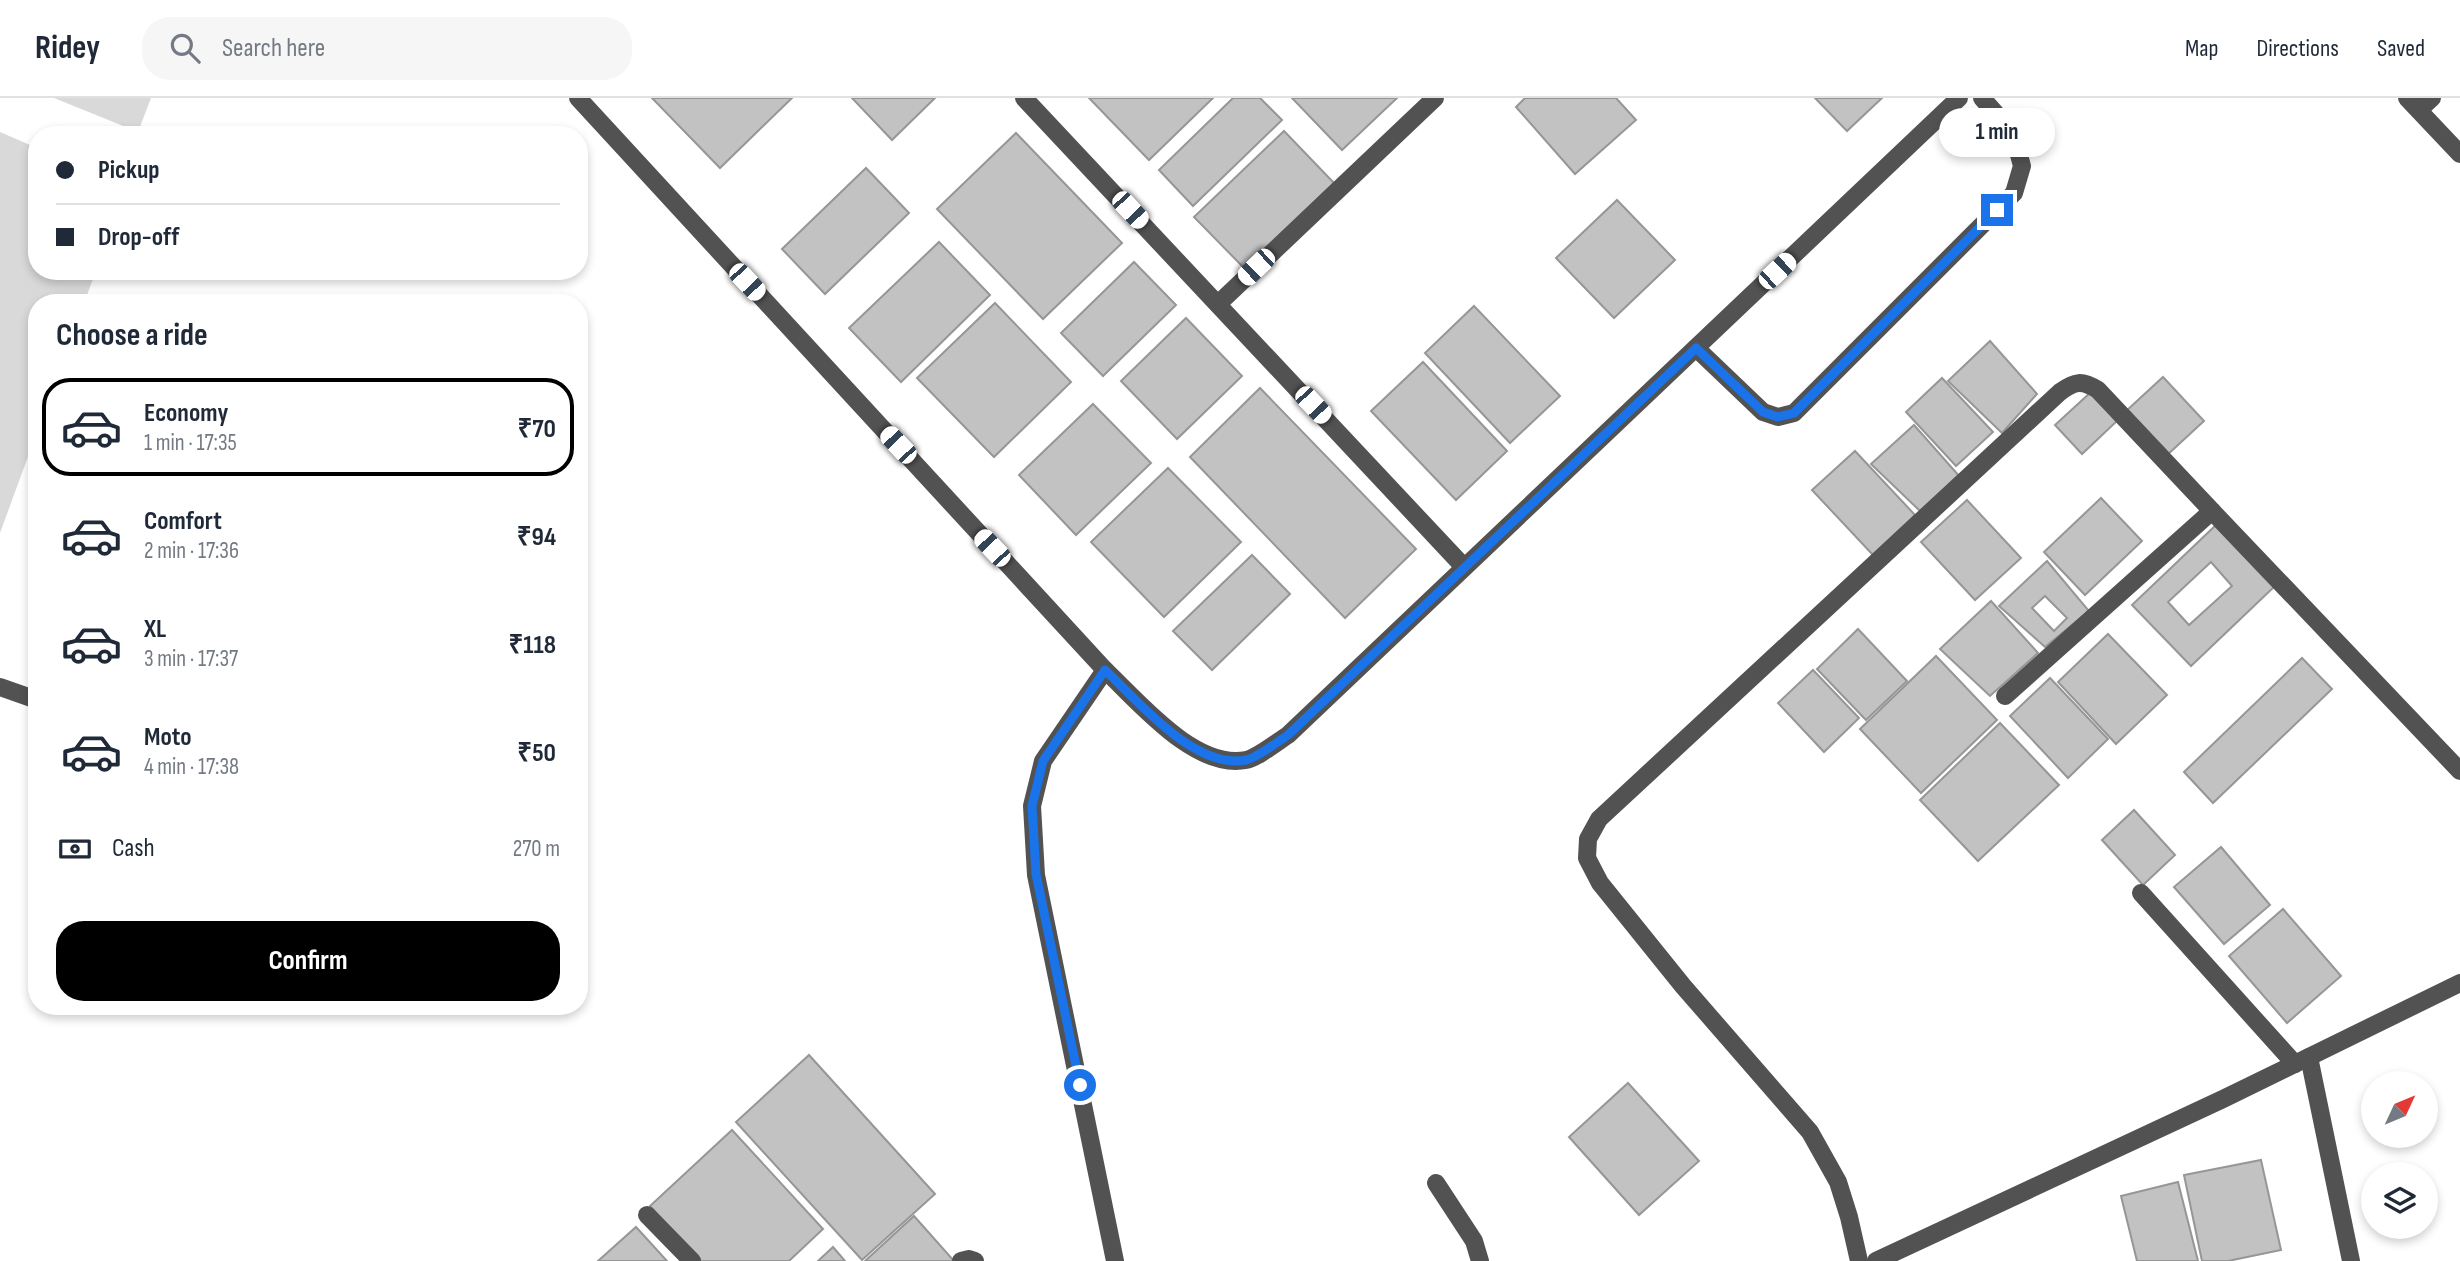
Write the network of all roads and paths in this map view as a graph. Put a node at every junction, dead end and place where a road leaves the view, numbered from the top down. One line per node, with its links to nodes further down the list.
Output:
1 (578, 98): 12 (street)
2 (1024, 98): 8 (street)
3 (1435, 98): 8 (street)
4 (1959, 98): 9 (street)
5 (1982, 98): 9 (street)
6 (2420, 102): 7 (street)
7 (2460, 154)
8 (1218, 304): 11 (street)
9 (1696, 348): 11 (street)
10 (2212, 511): 14 (street); 16 (street); 27 (street)
11 (1464, 567): 12 (street)
12 (1105, 670): 25 (street)
13 (0, 687): 15 (street)
14 (2005, 695)
15 (28, 697)
16 (2460, 771)
17 (2141, 893): 19 (street)
18 (2460, 983): 19 (street)
19 (2302, 1061): 28 (street); 29 (street)
20 (1436, 1182): 26 (street)
21 (647, 1215): 22 (street)
22 (692, 1261)
23 (961, 1261): 24 (street)
24 (975, 1261)
25 (1115, 1261)
26 (1480, 1261)
27 (1859, 1261)
28 (1876, 1261)
29 (2351, 1261)

